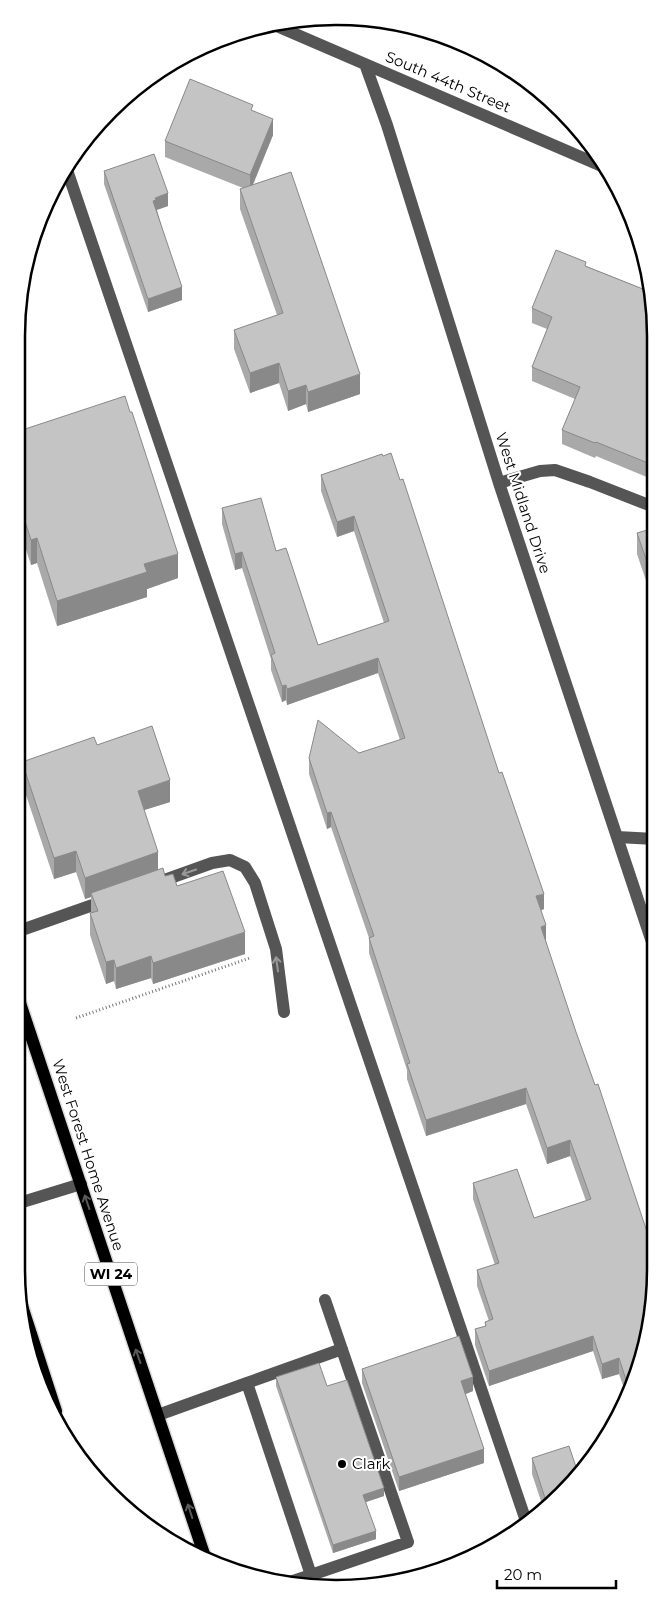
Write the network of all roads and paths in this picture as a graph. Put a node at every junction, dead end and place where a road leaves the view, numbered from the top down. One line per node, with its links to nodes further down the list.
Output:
1 (284, 30): 2 (street, South 44th Street)
2 (365, 64): 3 (street, South 44th Street); 5 (street, West Midland Drive)
3 (595, 163)
4 (69, 176): 25 (street)
5 (499, 483): 6 (street); 7 (street, West Midland Drive)
6 (647, 504)
7 (617, 837): 8 (street); 11 (street, West Midland Drive)
8 (647, 839)
9 (147, 886): 13 (street, one-way to 9)
10 (118, 896): 12 (street)
11 (647, 927)
12 (25, 929)
13 (276, 949): 14 (street, one-way to 13); 16 (path)
14 (284, 1012)
15 (25, 1018): 17 (main road, West Forest Home Avenue / WI 24)
16 (76, 1018)
17 (81, 1184): 18 (street); 24 (main road, West Forest Home Avenue / WI 24, one-way to 17)
18 (25, 1201)
19 (325, 1300): 20 (street)
20 (342, 1349): 23 (street); 27 (street)
21 (37, 1352): 22 (main road)
22 (45, 1378)
23 (246, 1383): 24 (street); 27 (street)
24 (158, 1415): 26 (main road, West Forest Home Avenue / WI 24, one-way to 24)
25 (524, 1516)
26 (203, 1550)
27 (311, 1575): 28 (street)
28 (303, 1578)

